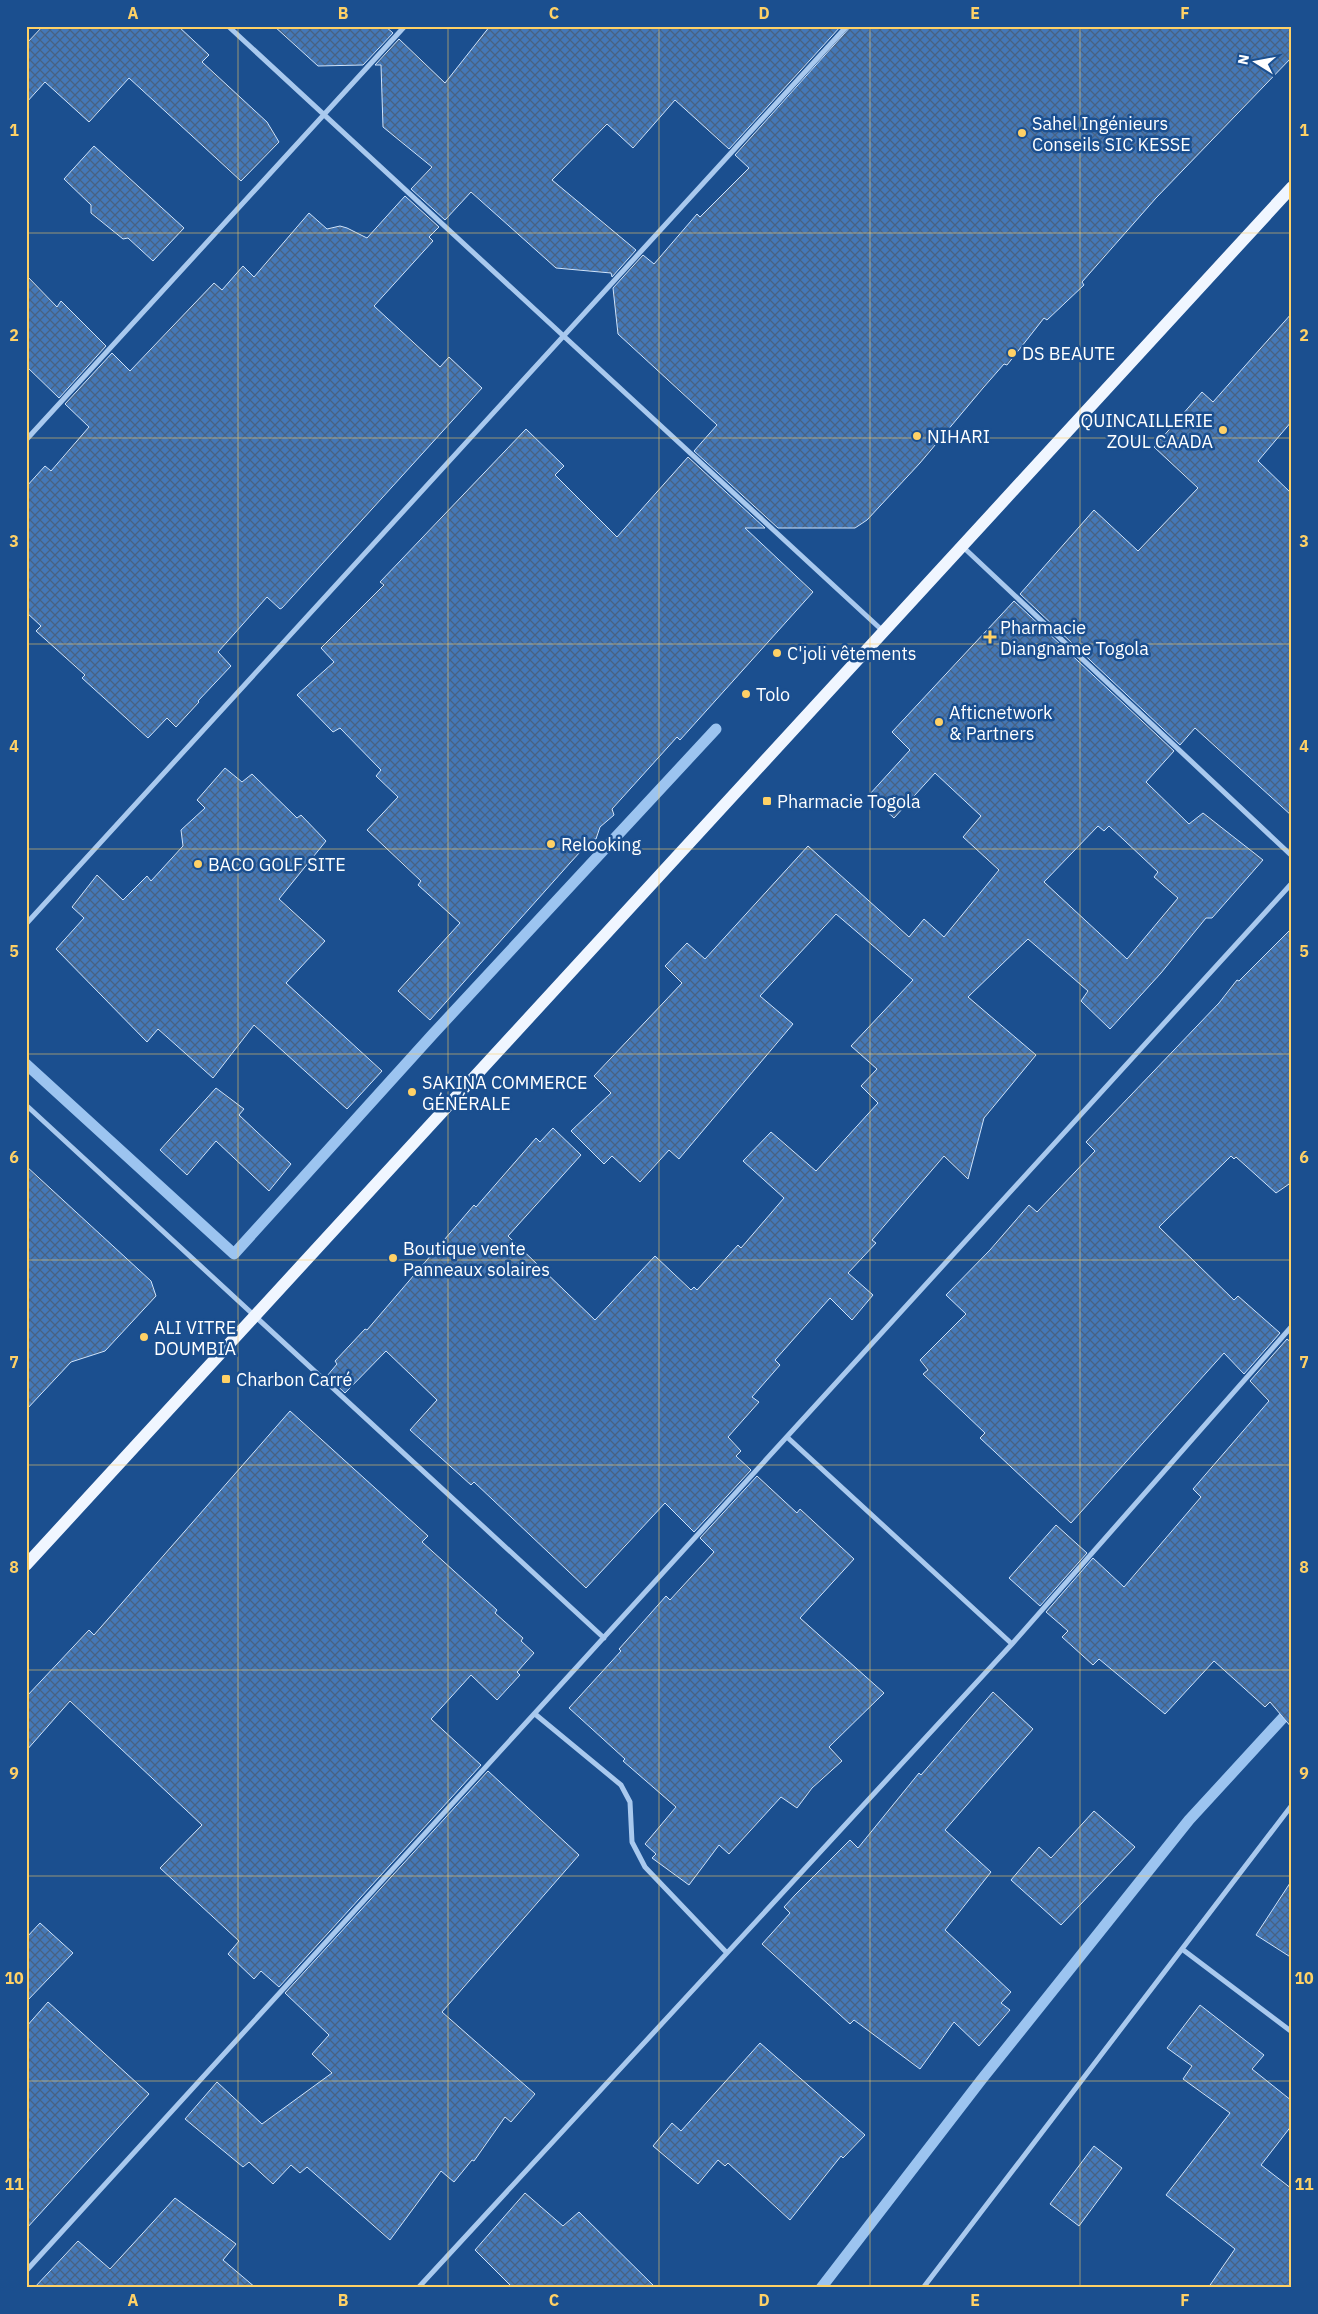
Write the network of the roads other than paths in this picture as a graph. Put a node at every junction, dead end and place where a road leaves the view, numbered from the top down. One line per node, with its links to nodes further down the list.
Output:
1 (228, 26): 4 (street)
2 (405, 26): 4 (street)
3 (846, 26): 6 (street)
4 (324, 115): 6 (street); 7 (street)
5 (1292, 187): 8 (main road)
6 (564, 336): 9 (street); 12 (street)
7 (26, 440)
8 (962, 546): 9 (main road); 10 (street)
9 (884, 632): 14 (main road)
10 (1292, 856)
11 (1292, 883): 16 (street)
12 (26, 924)
13 (26, 1105): 14 (street)
14 (256, 1317): 17 (main road); 18 (street)
15 (1292, 1326): 19 (street)
16 (787, 1437): 18 (street); 19 (street)
17 (26, 1564)
18 (604, 1638): 20 (street)
19 (1012, 1644): 23 (street)
20 (535, 1714): 23 (street); 25 (street)
21 (1292, 1805): 22 (street)
22 (1182, 1949): 24 (street); 27 (street)
23 (727, 1953): 26 (street)
24 (1292, 2032)
25 (26, 2271)
26 (418, 2288)
27 (923, 2288)

